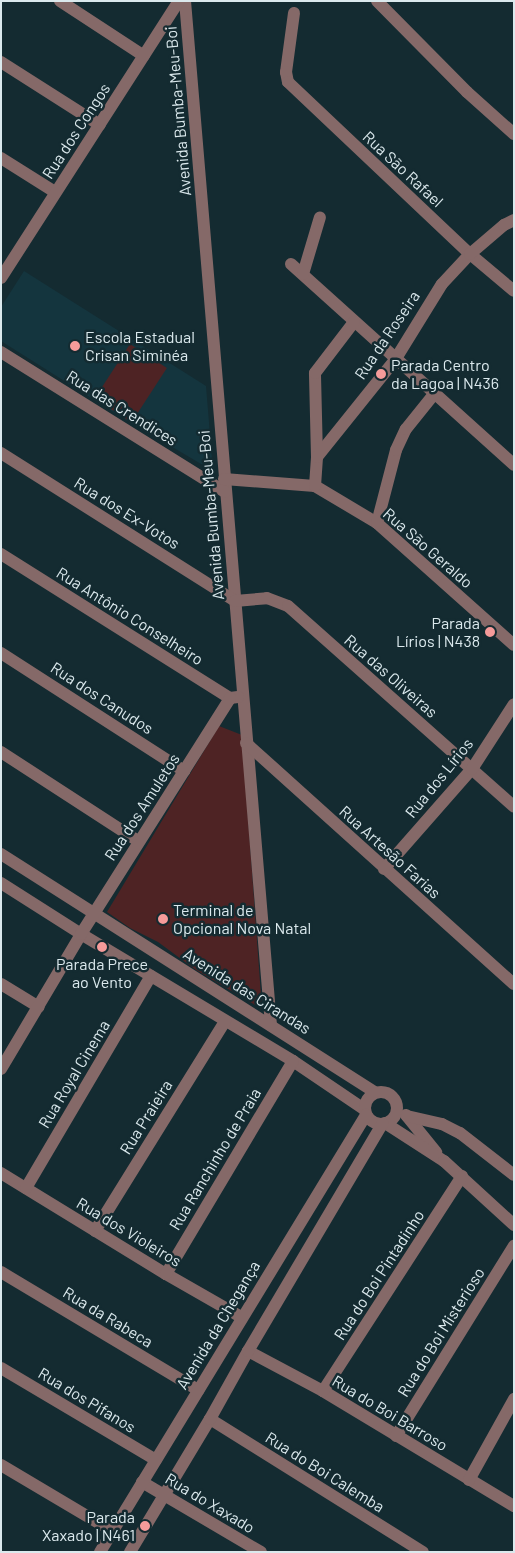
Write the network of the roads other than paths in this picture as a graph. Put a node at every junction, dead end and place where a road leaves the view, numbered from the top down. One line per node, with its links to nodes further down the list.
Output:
1 (60, 1): 6 (street)
2 (179, 1): 6 (street, Rua dos Congos)
3 (185, 1): 27 (street, Avenida Bumba-Meu-Boi)
4 (378, 1): 9 (street)
5 (294, 13): 14 (street, Rua São Rafael)
6 (144, 56): 8 (street, Rua dos Congos)
7 (1, 62): 8 (street)
8 (100, 125): 11 (street, Rua dos Congos)
9 (514, 134)
10 (1, 158): 11 (street)
11 (55, 192): 15 (street, Rua dos Congos)
12 (320, 217): 17 (street)
13 (514, 220): 14 (street, Rua da Roseira)
14 (470, 254): 19 (street, Rua São Rafael); 22 (street, Rua da Roseira)
15 (6, 260): 18 (street, Rua dos Congos)
16 (291, 264): 17 (street)
17 (303, 274): 20 (street)
18 (1, 278)
19 (514, 291)
20 (354, 322): 22 (street); 25 (street)
21 (1, 352): 27 (street, Rua das Crendices)
22 (395, 360): 23 (street); 25 (street, Rua da Roseira)
23 (434, 394): 26 (street); 29 (street)
24 (1, 453): 31 (street, Rua dos Ex-Votos)
25 (317, 457): 28 (street)
26 (514, 465)
27 (225, 486): 28 (street, Rua São Geraldo); 31 (street, Avenida Bumba-Meu-Boi)
28 (315, 486): 29 (street, Rua São Geraldo)
29 (377, 523): 32 (street, Rua São Geraldo)
30 (1, 554): 34 (street, Rua Antônio Conselheiro)
31 (235, 601): 34 (street, Avenida Bumba-Meu-Boi); 38 (street, Rua das Oliveiras)
32 (514, 645)
33 (1, 653): 39 (street, Rua dos Canudos)
34 (236, 698): 36 (street, Avenida Bumba-Meu-Boi); 39 (street, Rua dos Amuletos)
35 (514, 704): 38 (street, Rua dos Lírios)
36 (246, 743): 43 (street, Rua Artesão Farias); 52 (street, Avenida Bumba-Meu-Boi)
37 (1, 752): 41 (street)
38 (472, 769): 40 (street, Rua das Oliveiras); 43 (street, Rua dos Lírios)
39 (184, 771): 41 (street, Rua dos Amuletos)
40 (514, 807)
41 (138, 841): 45 (street, Rua dos Amuletos)
42 (1, 854): 45 (street, Avenida das Cirandas)
43 (384, 869): 49 (street, Rua Artesão Farias)
44 (1, 883): 46 (street)
45 (94, 914): 46 (street, Rua dos Amuletos); 52 (street, Avenida das Cirandas)
46 (81, 934): 47 (street); 50 (street, Rua dos Amuletos)
47 (151, 976): 51 (street); 64 (street, Rua Royal Cinema)
48 (1, 984): 50 (street)
49 (514, 984)
50 (39, 1007): 54 (street, Rua dos Amuletos)
51 (225, 1021): 53 (street); 66 (street, Rua Praieira)
52 (271, 1025): 55 (street, Avenida das Cirandas)
53 (293, 1061): 57 (street); 69 (street, Rua Ranchinho de Praia)
54 (1, 1069)
55 (374, 1092): 56 (street); 57 (street)
56 (397, 1107): 58 (street); 59 (street)
57 (365, 1112): 59 (street); 70 (street, Avenida da Chegança)
58 (407, 1116): 60 (street); 62 (street)
59 (384, 1124): 60 (street); 71 (street)
60 (444, 1161): 63 (street)
61 (1, 1173): 64 (street, Rua dos Violeiros)
62 (514, 1175)
63 (462, 1176): 65 (street); 76 (street, Rua do Boi Pintadinho)
64 (26, 1188): 66 (street, Rua dos Violeiros)
65 (514, 1224)
66 (95, 1231): 69 (street, Rua dos Violeiros)
67 (514, 1246): 79 (street, Rua do Boi Misterioso)
68 (1, 1272): 75 (street, Rua da Rabeca)
69 (166, 1274): 70 (street, Rua dos Violeiros)
70 (241, 1316): 71 (street); 72 (street); 75 (street, Avenida da Chegança)
71 (267, 1320): 72 (street)
72 (256, 1338): 73 (street)
73 (248, 1351): 76 (street, Rua do Boi Barroso); 78 (street)
74 (1, 1368): 80 (street, Rua dos Pifanos)
75 (198, 1390): 80 (street, Avenida da Chegança)
76 (324, 1391): 79 (street, Rua do Boi Barroso)
77 (514, 1399): 82 (street)
78 (210, 1419): 84 (street); 90 (street, Rua do Boi Calemba)
79 (396, 1436): 82 (street, Rua do Boi Barroso)
80 (156, 1460): 83 (street, Avenida da Chegança)
81 (1, 1464): 86 (street)
82 (468, 1480): 85 (street, Rua do Boi Barroso)
83 (142, 1482): 84 (street, Rua do Xaxado); 86 (street, Avenida da Chegança)
84 (164, 1494): 88 (street); 89 (street, Rua do Xaxado)
85 (514, 1506)
86 (112, 1530): 87 (street, Avenida da Chegança)
87 (100, 1552)
88 (130, 1552)
89 (261, 1552)
90 (422, 1552)

